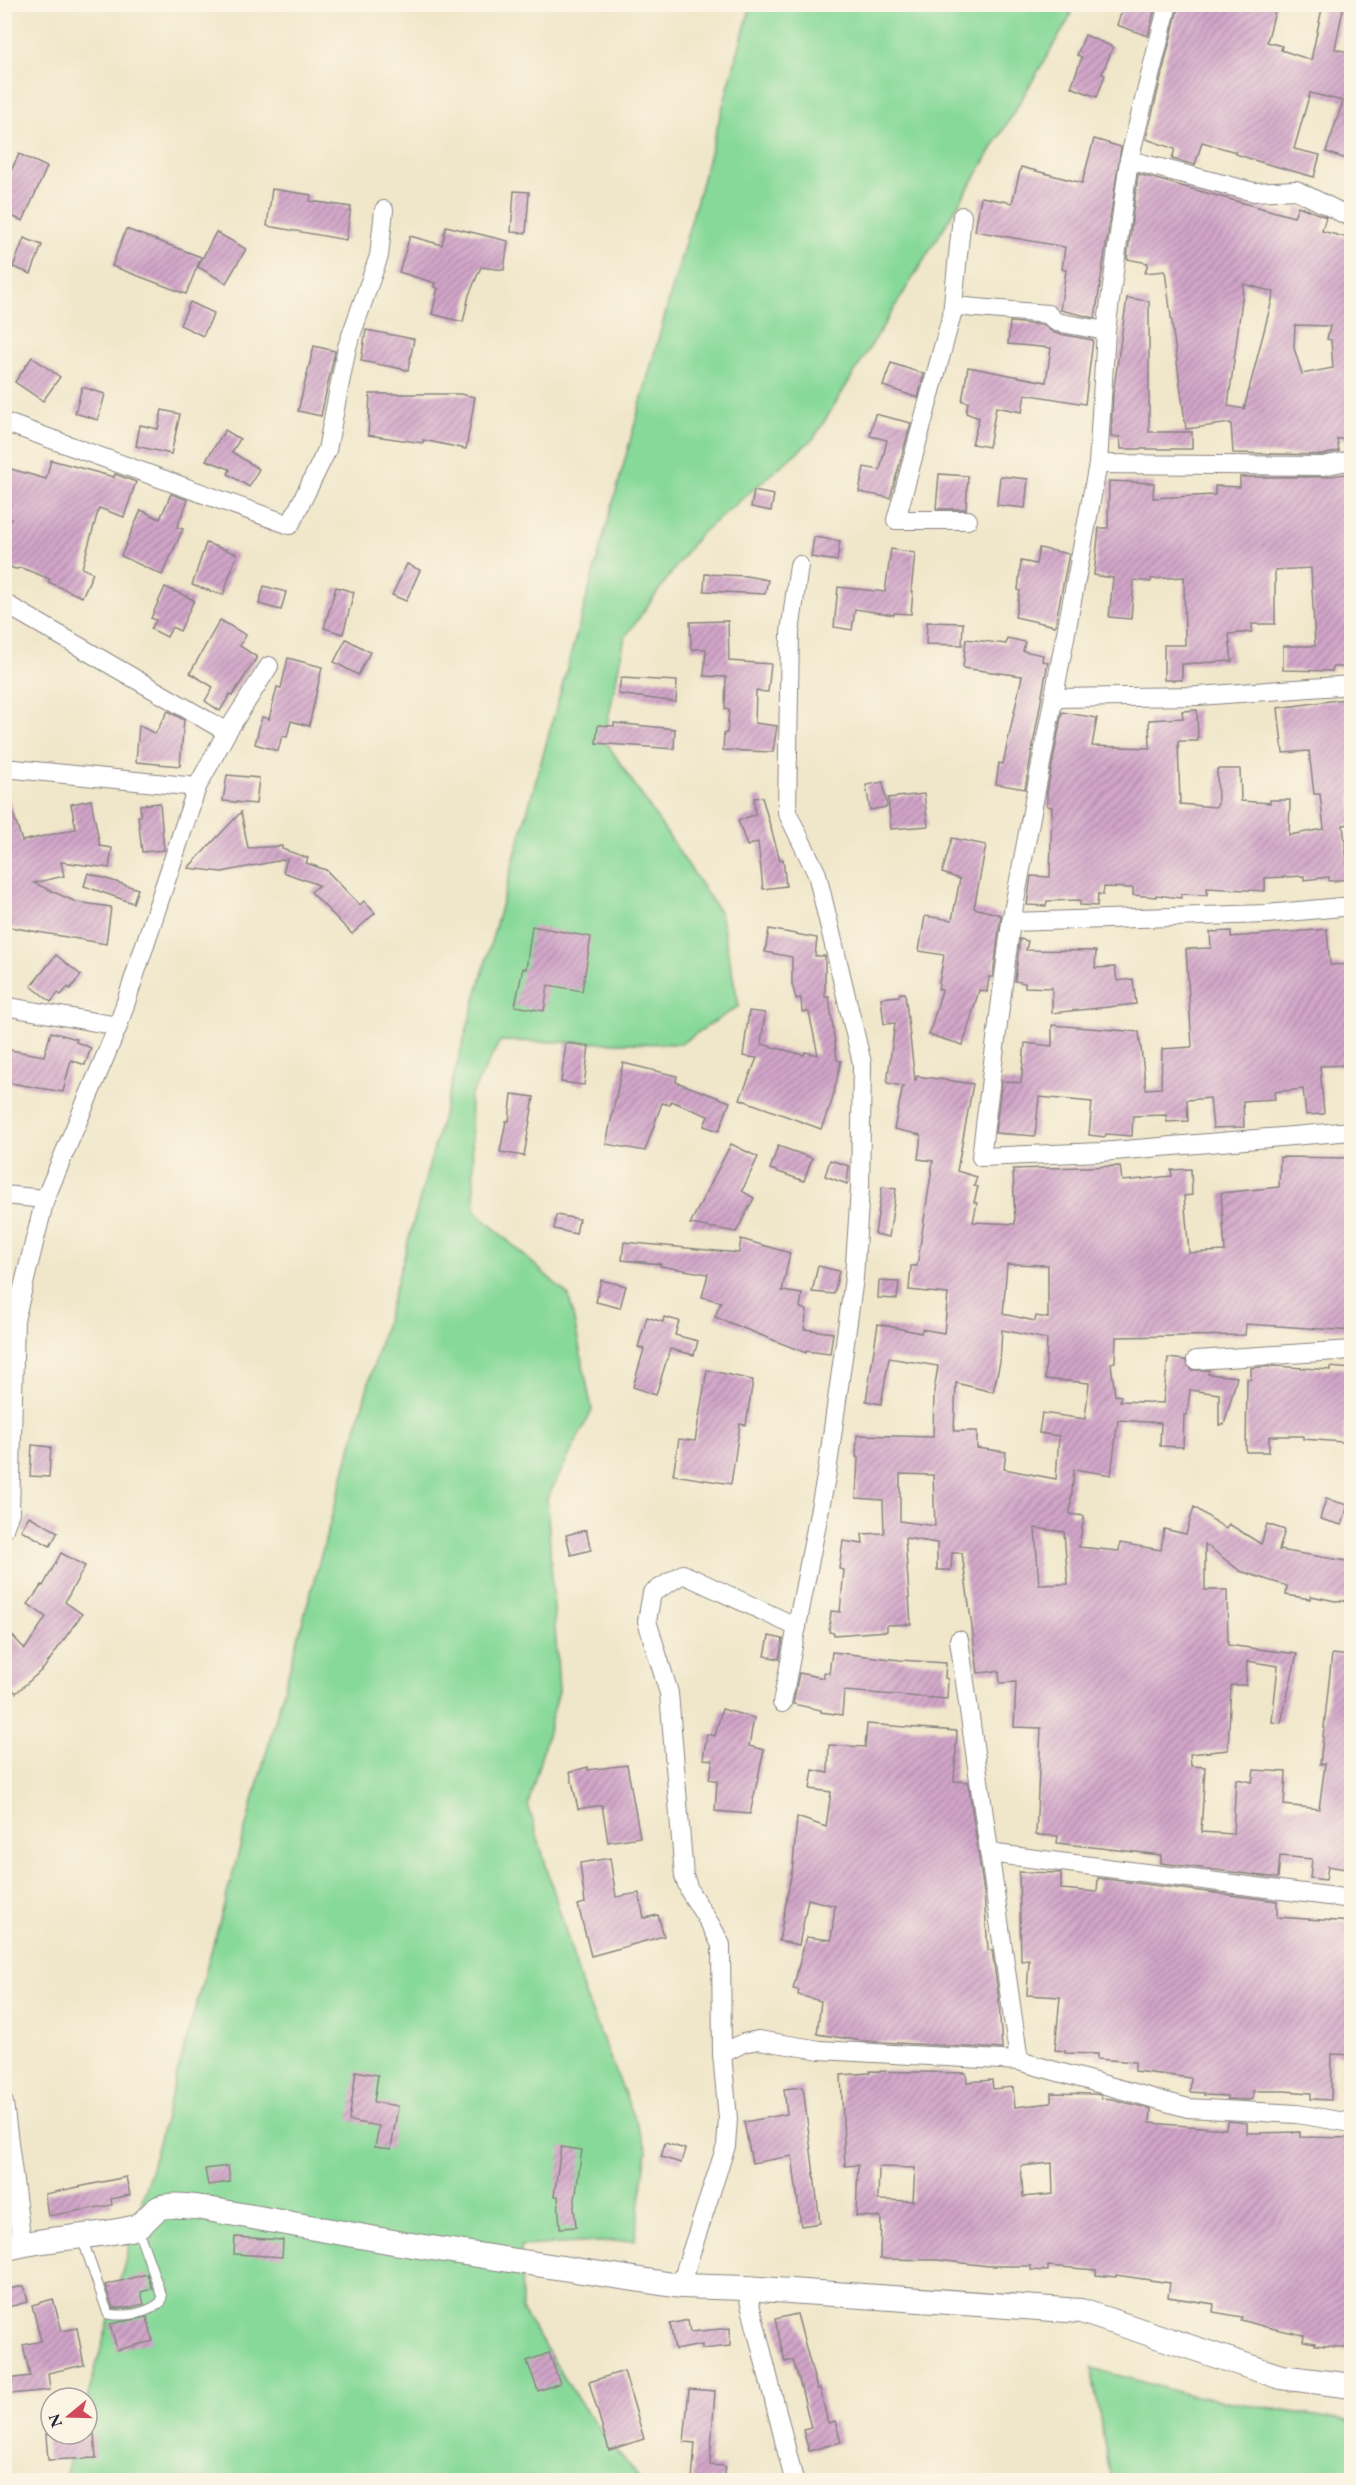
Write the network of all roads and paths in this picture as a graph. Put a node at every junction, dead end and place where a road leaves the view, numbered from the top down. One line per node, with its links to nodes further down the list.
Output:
1 (1168, 4): 2 (street)
2 (1129, 160): 5 (street); 7 (street)
3 (384, 210): 8 (street)
4 (962, 216): 6 (street)
5 (1352, 218)
6 (953, 306): 7 (street); 11 (street)
7 (1106, 331): 10 (street)
8 (4, 422)
9 (1352, 460): 10 (street)
10 (1098, 464): 16 (street)
11 (968, 520)
12 (799, 565): 30 (street)
13 (4, 603): 17 (street)
14 (269, 666): 17 (street)
15 (1352, 685): 16 (street)
16 (1055, 698): 21 (street)
17 (227, 732): 19 (street)
18 (4, 768): 19 (street)
19 (197, 787): 23 (street)
20 (1352, 906): 21 (street)
21 (1011, 922): 24 (street)
22 (4, 1006): 23 (street)
23 (118, 1026): 26 (street)
24 (1352, 1131)
25 (4, 1195): 26 (street)
26 (45, 1199): 29 (street)
27 (1352, 1350): 28 (street)
28 (1196, 1360)
29 (4, 1529)
30 (797, 1627): 32 (street); 35 (street)
31 (959, 1640): 33 (street)
32 (782, 1703)
33 (989, 1853): 34 (street); 36 (street)
34 (1352, 1899)
35 (722, 2054): 36 (street); 42 (street)
36 (1019, 2061): 38 (street)
37 (4, 2103): 41 (street)
38 (1352, 2123)
39 (137, 2227): 40 (street); 40 (lane); 42 (street)
40 (82, 2238): 41 (street)
41 (13, 2247)
42 (680, 2286): 43 (street)
43 (746, 2288): 44 (street); 45 (street)
44 (1352, 2386)
45 (794, 2481)

